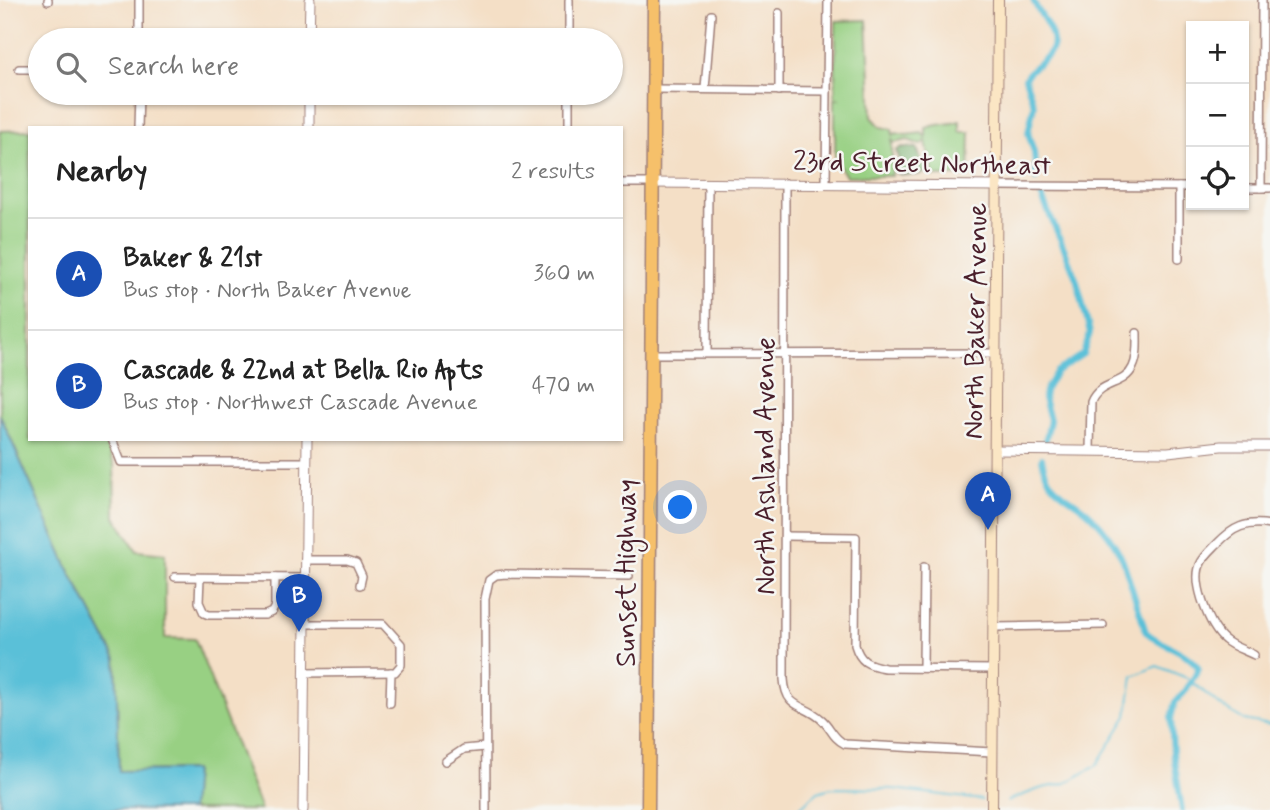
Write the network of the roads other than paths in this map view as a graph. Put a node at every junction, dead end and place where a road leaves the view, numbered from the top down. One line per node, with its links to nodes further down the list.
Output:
1 (139, 0): 10 (street)
2 (310, 0): 11 (street)
3 (569, 0): 12 (street)
4 (654, 0): 15 (highway, Sunset Highway)
5 (828, 0): 18 (street)
6 (998, 0): 30 (main road, North Baker Avenue)
7 (1262, 0): 34 (street)
8 (779, 13): 17 (street)
9 (711, 15): 16 (street)
10 (139, 28)
11 (309, 28)
12 (569, 28)
13 (19, 69): 14 (street)
14 (28, 69)
15 (654, 89): 16 (street); 26 (highway, Sunset Highway)
16 (705, 89): 17 (street)
17 (779, 90): 18 (street)
18 (827, 91): 29 (street)
19 (139, 105): 22 (street)
20 (309, 105): 23 (street)
21 (569, 105): 24 (street)
22 (138, 126)
23 (309, 126)
24 (569, 126)
25 (623, 183): 26 (street)
26 (652, 183): 27 (street, 23rd Street Northeast); 41 (highway, Sunset Highway)
27 (708, 183): 28 (street, 23rd Street Northeast); 38 (street)
28 (785, 183): 29 (street, 23rd Street Northeast); 39 (street, North Ashland Avenue)
29 (826, 183): 30 (street, 23rd Street Northeast)
30 (998, 186): 31 (street, 23rd Street Northeast); 40 (main road, North Baker Avenue)
31 (1179, 187): 32 (street, 23rd Street Northeast); 36 (street)
32 (1186, 187)
33 (1249, 188): 34 (street)
34 (1261, 188): 35 (street)
35 (1270, 188)
36 (1179, 259)
37 (1137, 333): 46 (street)
38 (706, 353): 39 (street); 41 (street)
39 (785, 353): 40 (street); 49 (street, North Ashland Avenue)
40 (995, 353): 45 (main road, North Baker Avenue)
41 (651, 354): 72 (highway, Sunset Highway)
42 (113, 441): 47 (street)
43 (307, 441): 47 (street)
44 (1270, 446): 46 (street)
45 (995, 450): 46 (street); 60 (main road, North Baker Avenue)
46 (1090, 450)
47 (306, 462): 50 (street)
48 (1270, 525): 61 (street)
49 (785, 536): 62 (street); 68 (street, North Ashland Avenue)
50 (305, 560): 56 (street); 57 (street)
51 (924, 567): 62 (street)
52 (629, 576): 67 (street)
53 (174, 578): 54 (street)
54 (200, 578): 55 (street); 55 (street)
55 (275, 578): 56 (street)
56 (305, 578): 58 (street)
57 (360, 586)
58 (305, 624): 64 (street); 65 (street)
59 (1102, 625): 60 (street)
60 (995, 627): 63 (main road, North Baker Avenue)
61 (1254, 654)
62 (923, 668): 63 (street)
63 (994, 669): 68 (main road, North Baker Avenue)
64 (391, 672): 65 (street); 66 (street)
65 (304, 673): 70 (street)
66 (390, 703)
67 (485, 747): 69 (street); 71 (street)
68 (992, 752): 73 (main road, North Baker Avenue)
69 (446, 761)
70 (303, 810)
71 (486, 810)
72 (648, 810)
73 (992, 810)

